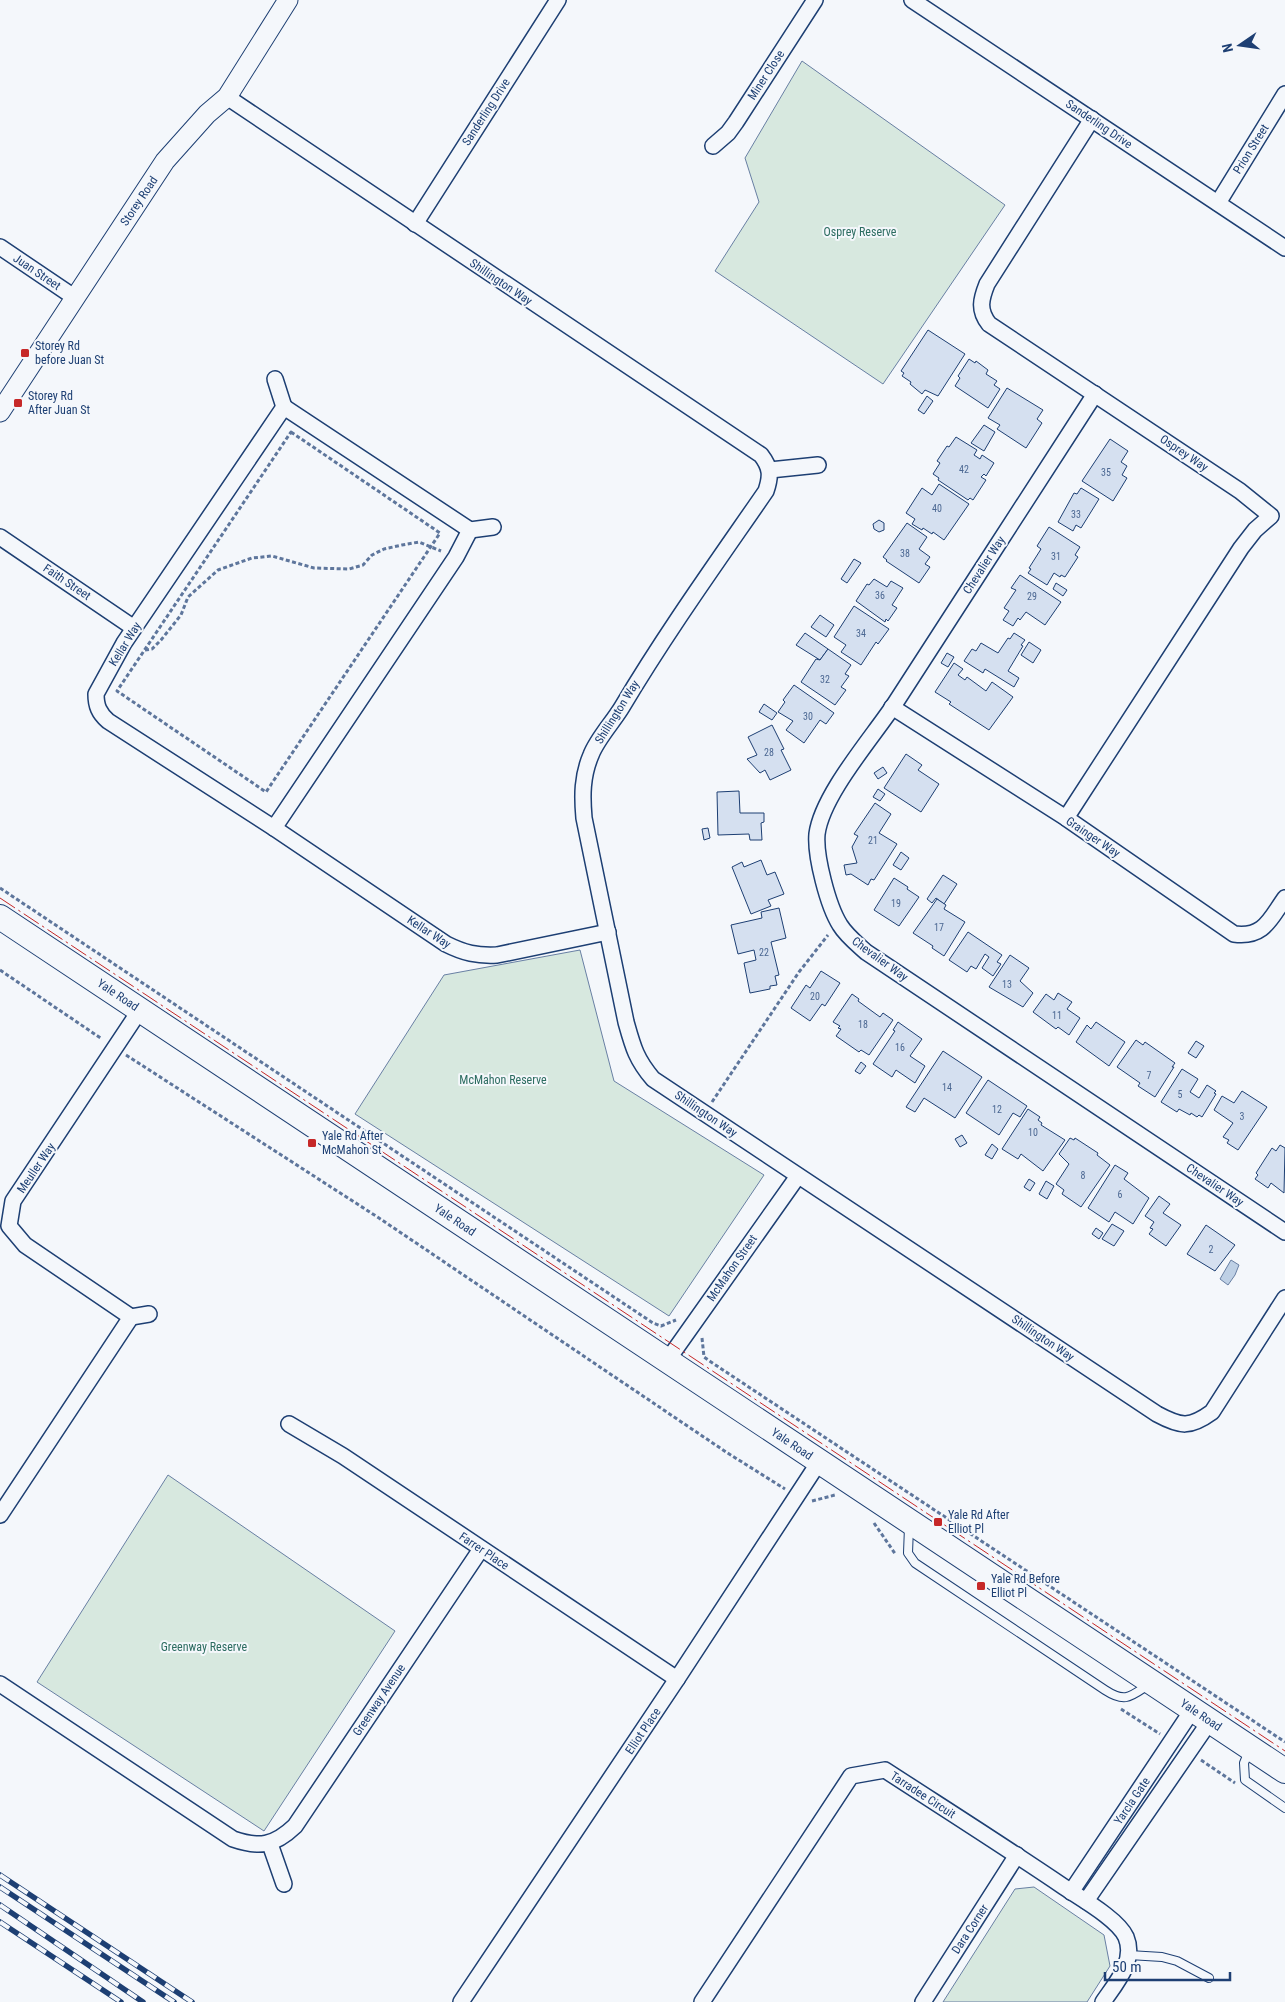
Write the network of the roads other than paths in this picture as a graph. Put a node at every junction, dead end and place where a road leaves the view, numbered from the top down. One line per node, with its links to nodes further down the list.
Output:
1 (288, 0): 6 (street, Storey Road)
2 (558, 0): 10 (street, Sanderling Drive)
3 (815, 0): 8 (street, Miner Close)
4 (912, 0): 7 (street, Sanderling Drive)
5 (1285, 94): 9 (street, Prion Street)
6 (227, 98): 10 (street, Shillington Way); 13 (street, Storey Road)
7 (1092, 119): 9 (street, Sanderling Drive); 15 (street, Osprey Way)
8 (712, 146)
9 (1218, 203): 12 (street, Sanderling Drive)
10 (415, 224): 19 (street, Shillington Way)
11 (0, 247): 13 (street, Juan Street)
12 (1285, 248)
13 (74, 297): 17 (street, Storey Road)
14 (275, 379): 16 (street)
15 (1095, 394): 24 (street, Chevalier Way); 25 (street, Osprey Way)
16 (284, 407): 21 (street); 23 (street, Kellar Way)
17 (0, 412)
18 (818, 465): 19 (street)
19 (770, 470): 29 (street, Shillington Way)
20 (493, 527): 21 (street)
21 (470, 530): 26 (street)
22 (0, 536): 23 (street, Faith Street)
23 (134, 628): 26 (street, Kellar Way)
24 (892, 707): 25 (street, Grainger Way); 32 (street, Chevalier Way)
25 (1066, 818): 27 (street, Grainger Way)
26 (274, 828): 29 (street, Kellar Way)
27 (1285, 898)
28 (0, 916): 30 (main road, Yale Road)
29 (608, 932): 31 (street, Shillington Way)
30 (140, 1010): 35 (street, Meuller Way); 36 (main road, Yale Road)
31 (798, 1176): 33 (street, Shillington Way); 36 (street, McMahon Street)
32 (1285, 1232)
33 (1285, 1298)
34 (149, 1314): 35 (street)
35 (132, 1317): 39 (street)
36 (667, 1361): 38 (main road, Yale Road)
37 (289, 1424): 41 (street, Farrer Place)
38 (819, 1462): 40 (main road, Yale Road); 42 (street, Elliot Place)
39 (0, 1515)
40 (910, 1523): 43 (main road, Yale Road); 43 (lane)
41 (482, 1549): 42 (street, Farrer Place); 49 (street, Greenway Avenue)
42 (677, 1680): 56 (street, Elliot Place)
43 (1152, 1682): 45 (main road, Yale Road)
44 (0, 1684): 49 (street)
45 (1201, 1715): 46 (main road, Yale Road); 52 (street, Yarcla Gate); 53 (street, Yarcla Gate)
46 (1250, 1748): 47 (main road, Yale Road); 48 (lane)
47 (1285, 1771)
48 (1285, 1808)
49 (270, 1844): 51 (street)
50 (1017, 1855): 52 (street, Tarradee Circuit); 57 (street, Tarradee Circuit); 58 (street, Dara Corner)
51 (284, 1884)
52 (1071, 1892): 53 (street, Tarradee Circuit)
53 (1086, 1901): 54 (street, Tarradee Circuit)
54 (1129, 1955): 55 (lane); 59 (street)
55 (1209, 1978)
56 (466, 2000)
57 (702, 2002)
58 (923, 2002)
59 (1104, 2002)

